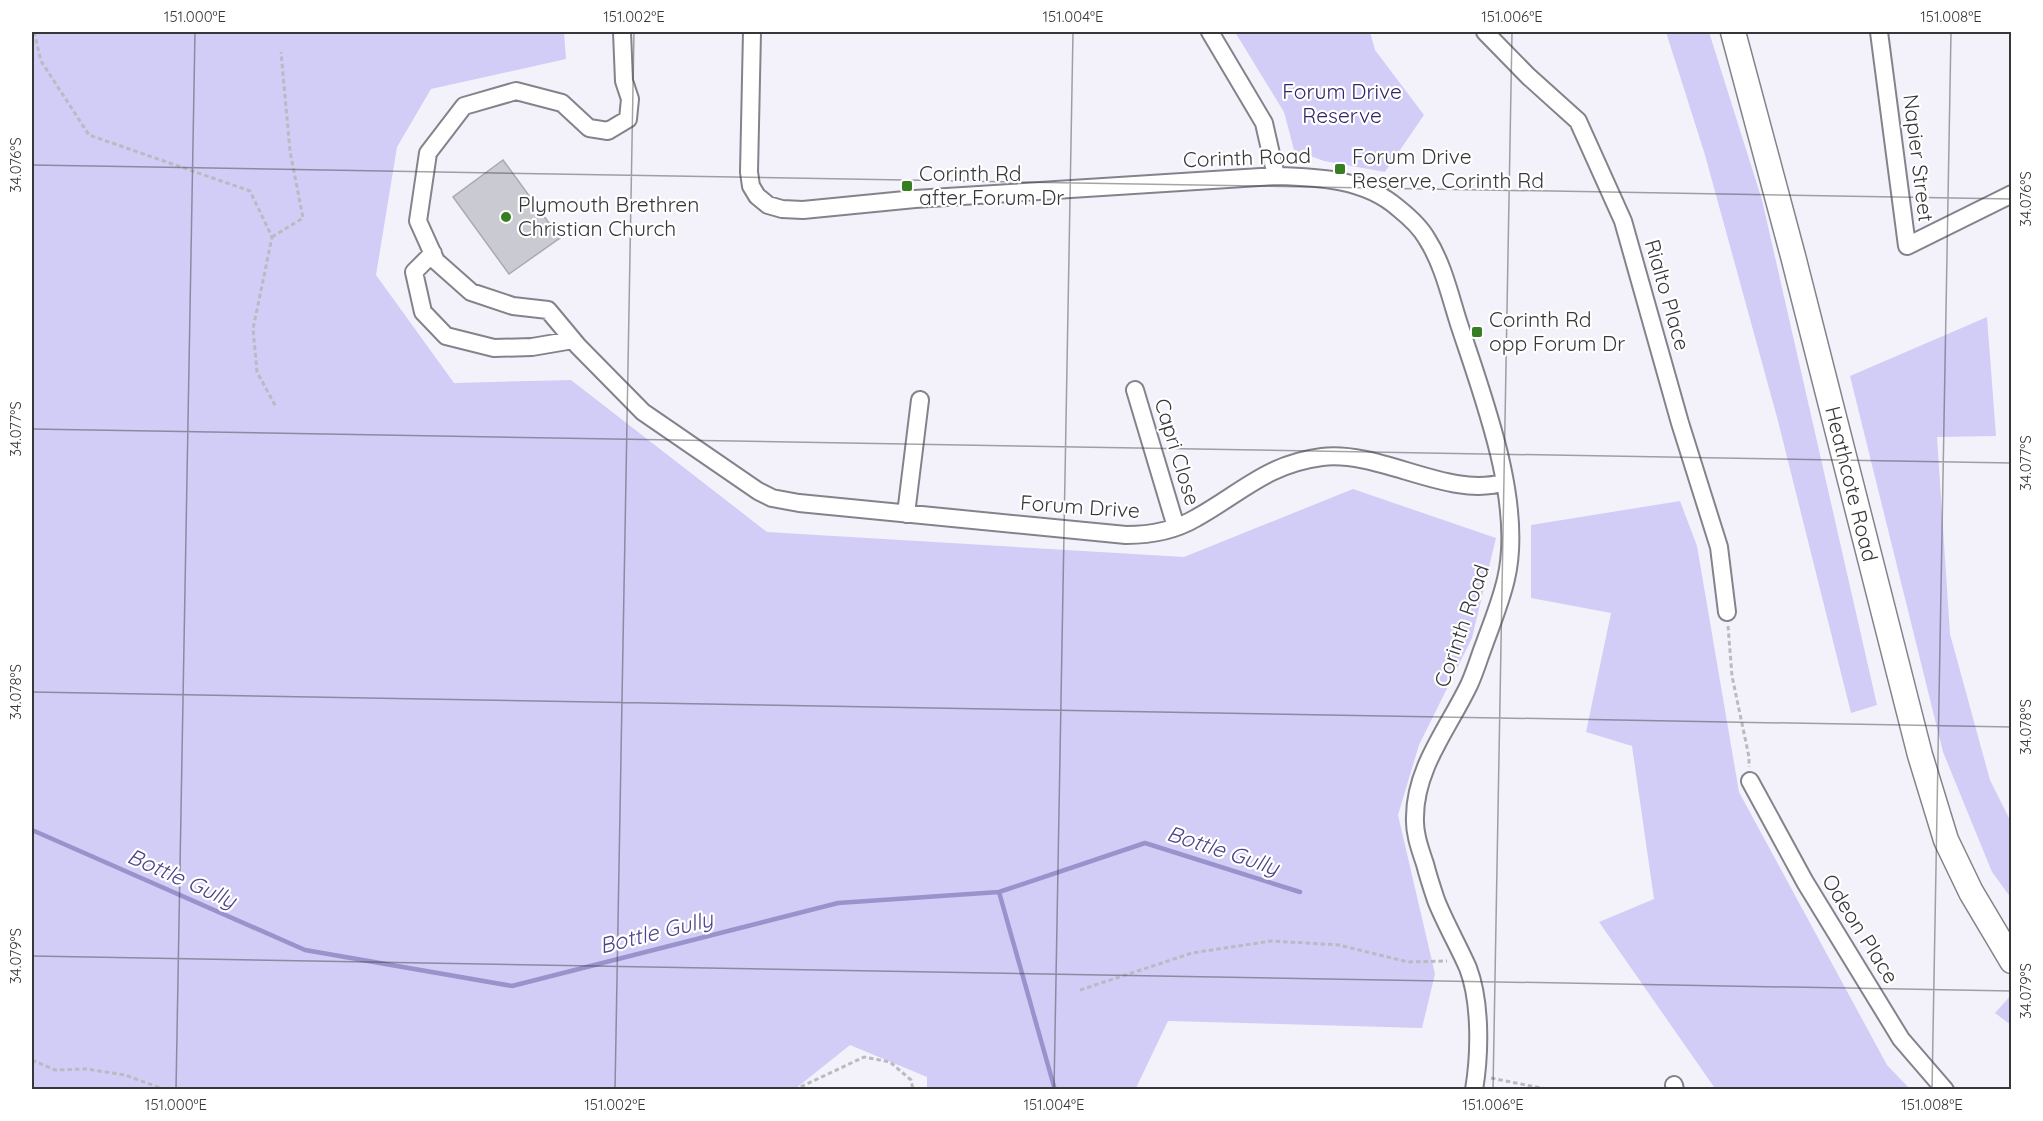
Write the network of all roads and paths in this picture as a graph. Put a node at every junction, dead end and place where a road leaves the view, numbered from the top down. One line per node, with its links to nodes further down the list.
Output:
1 (34, 32): 11 (path)
2 (622, 32): 12 (street, Forum Drive)
3 (752, 32): 9 (street, Corinth Road)
4 (1210, 32): 9 (street)
5 (1485, 32): 20 (street, Rialto Place)
6 (1733, 32): 22 (highway, Heathcote Road)
7 (1879, 32): 10 (street, Napier Street)
8 (281, 51): 11 (path)
9 (1276, 176): 17 (street, Corinth Road)
10 (2012, 194)
11 (272, 237): 16 (path)
12 (433, 253): 13 (street, Forum Drive); 13 (street)
13 (573, 340): 18 (street, Forum Drive)
14 (1135, 390): 19 (street, Capri Close)
15 (920, 400): 18 (street)
16 (276, 406)
17 (1505, 482): 19 (street, Forum Drive); 24 (street, Corinth Road)
18 (906, 514): 19 (street, Forum Drive)
19 (1176, 527)
20 (1727, 612): 21 (path)
21 (1750, 781): 34 (street, Odeon Place)
22 (1993, 927): 23 (highway, Heathcote Road); 25 (highway, Heathcote Road)
23 (2012, 946)
24 (1464, 961): 26 (path); 32 (street, Corinth Road)
25 (2012, 961)
26 (1080, 990)
27 (32, 1060): 29 (path)
28 (1491, 1078): 33 (path)
29 (166, 1089)
30 (794, 1089): 31 (path)
31 (914, 1089)
32 (1474, 1089)
33 (1551, 1089)
34 (1945, 1089)

